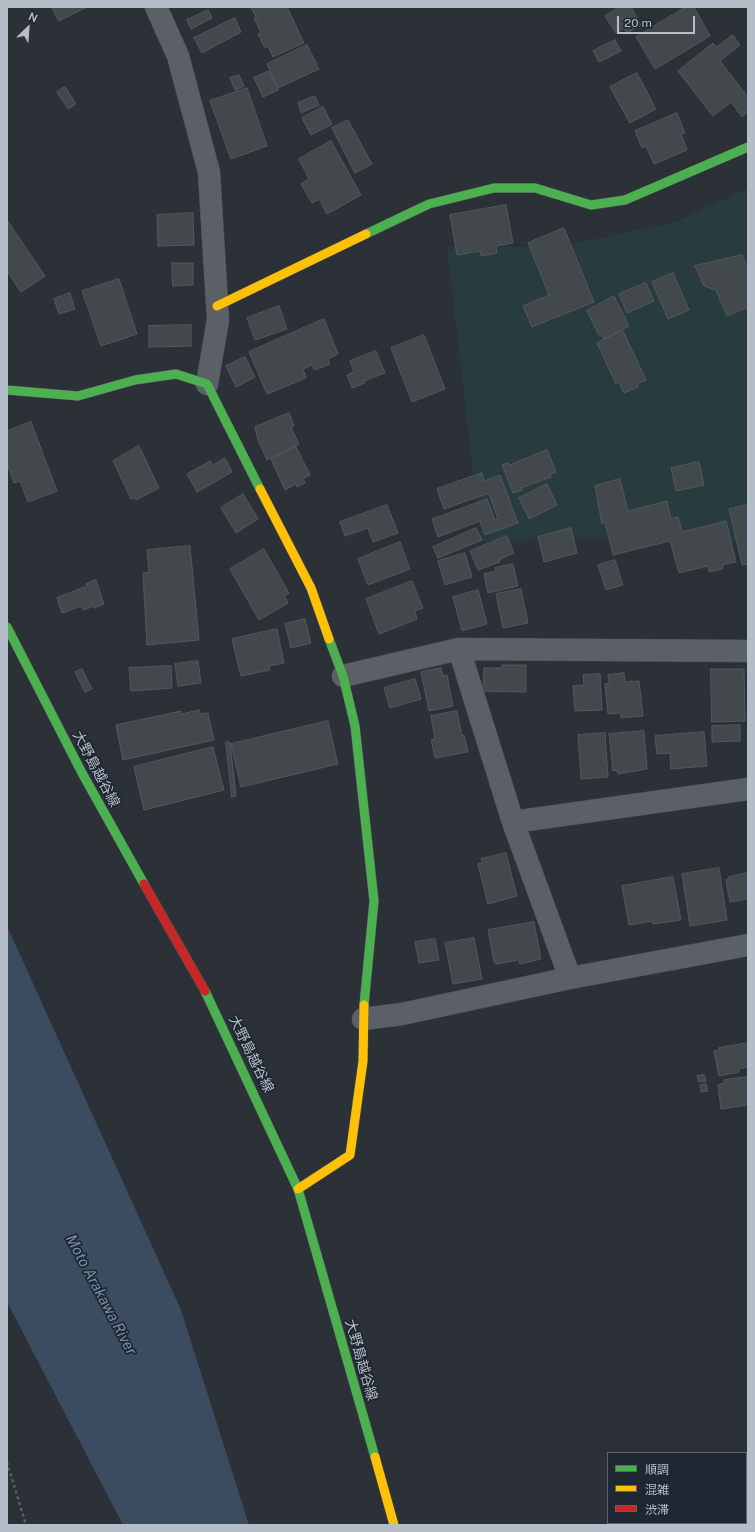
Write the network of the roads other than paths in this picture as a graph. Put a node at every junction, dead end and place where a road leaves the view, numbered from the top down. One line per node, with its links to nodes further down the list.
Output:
1 (156, 7): 3 (street)
2 (748, 147): 3 (street)
3 (217, 306): 4 (street)
4 (207, 384): 5 (street); 9 (street)
5 (7, 390)
6 (7, 627): 15 (street, 大野島越谷線)
7 (459, 649): 8 (street); 9 (street); 11 (street)
8 (748, 651)
9 (343, 676): 14 (street)
10 (748, 789): 11 (street)
11 (513, 822): 13 (street)
12 (748, 945): 13 (street)
13 (570, 978): 14 (street)
14 (363, 1019): 15 (street)
15 (298, 1189): 16 (street, 大野島越谷線)
16 (394, 1525)

